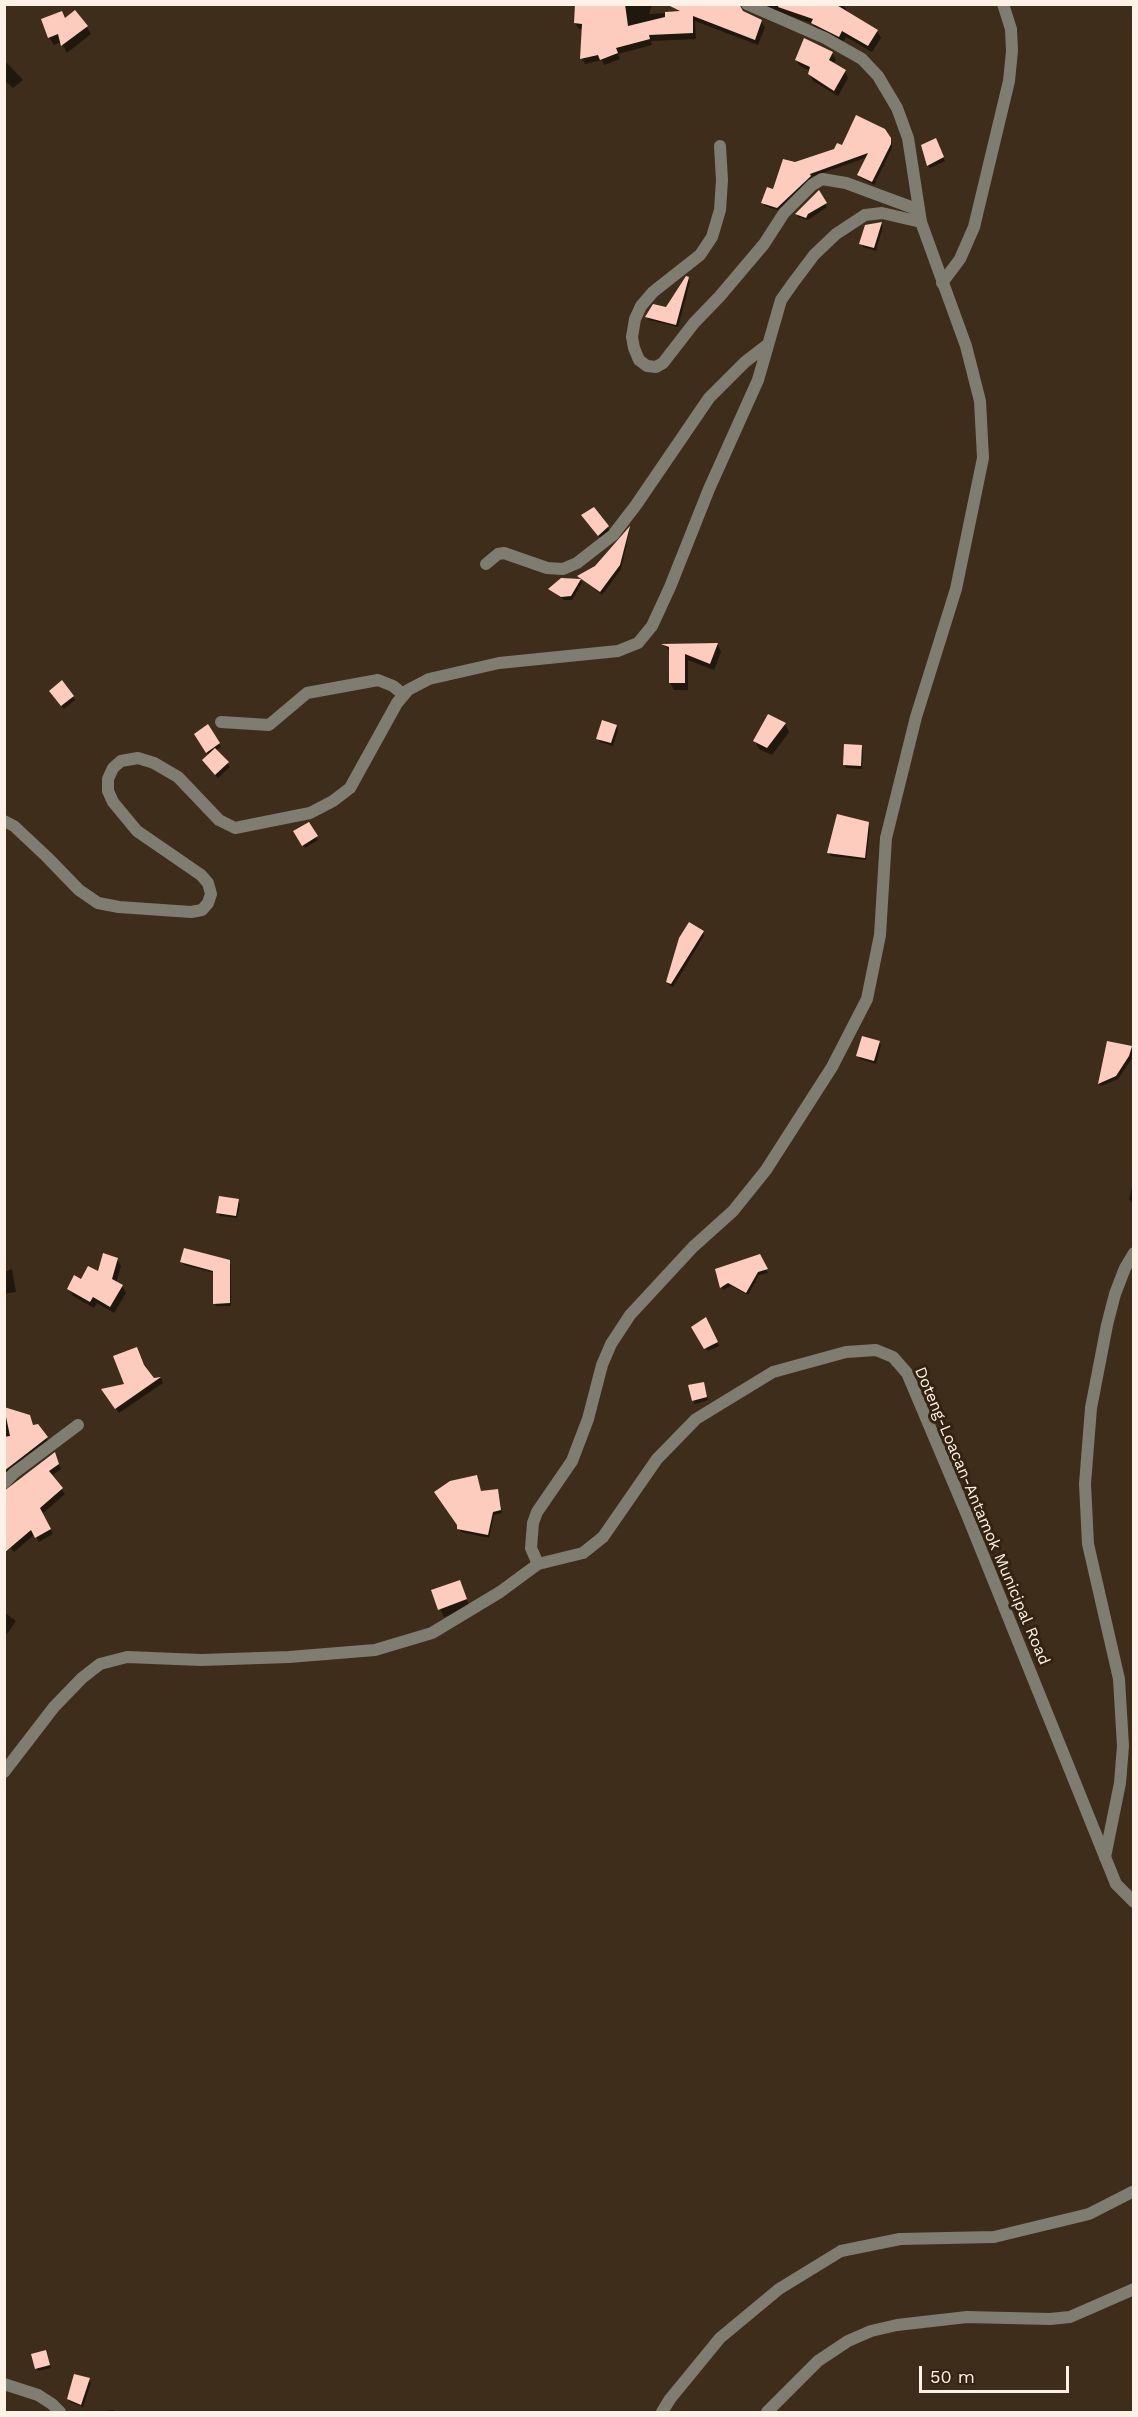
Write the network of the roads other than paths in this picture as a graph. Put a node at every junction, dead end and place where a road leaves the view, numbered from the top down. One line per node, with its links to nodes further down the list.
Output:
1 (747, 4): 4 (street)
2 (1003, 4): 5 (street)
3 (720, 146): 4 (street)
4 (920, 216): 5 (street); 6 (street)
5 (942, 283): 14 (street)
6 (767, 345): 7 (street); 8 (street)
7 (486, 564)
8 (404, 695): 9 (street); 10 (street)
9 (221, 722)
10 (4, 821)
11 (1134, 1253): 16 (street)
12 (78, 1425): 13 (street)
13 (4, 1483)
14 (538, 1564): 15 (street); 16 (street, Doteng-Loacan-Antamok Municipal Road)
15 (4, 1772)
16 (1105, 1857): 17 (street, Doteng-Loacan-Antamok Municipal Road)
17 (1134, 1902)
18 (1134, 2191): 22 (street)
19 (1134, 2289): 23 (street)
20 (4, 2384): 21 (street)
21 (60, 2412)
22 (662, 2412)
23 (767, 2412)

